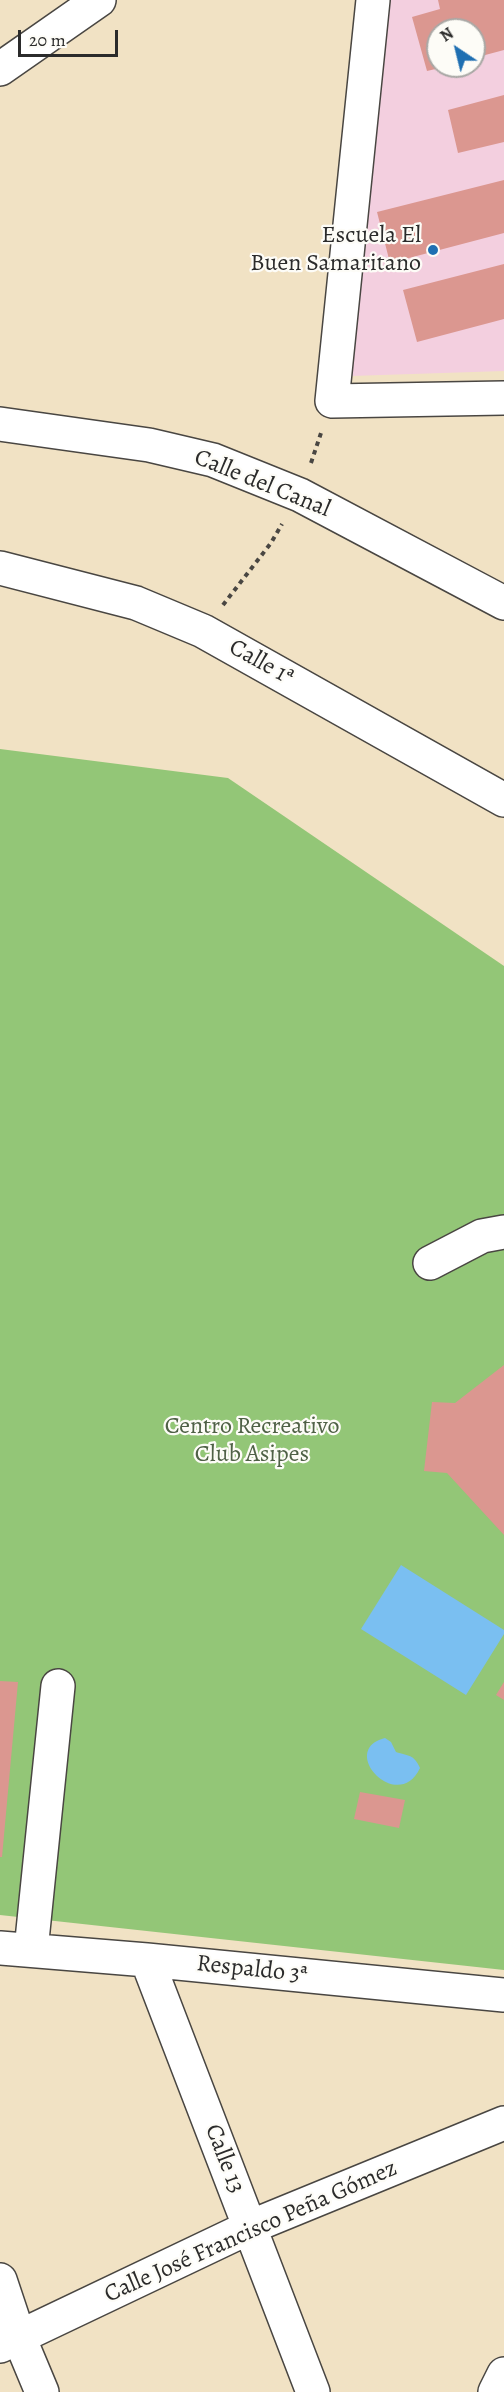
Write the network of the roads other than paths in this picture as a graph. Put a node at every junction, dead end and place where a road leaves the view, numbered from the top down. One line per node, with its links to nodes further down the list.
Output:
1 (99, 0): 3 (street)
2 (373, 0): 4 (street)
3 (0, 69)
4 (504, 399)
5 (0, 424): 7 (street, Calle del Canal)
6 (0, 568): 8 (street, Calle 1ª)
7 (504, 603)
8 (504, 800)
9 (504, 1232): 10 (street)
10 (430, 1263)
11 (58, 1686): 12 (street)
12 (15, 1949): 13 (street, Respaldo 3ª)
13 (147, 1960): 14 (street, Respaldo 3ª); 16 (street, Calle 13)
14 (504, 1995)
15 (504, 2123): 16 (street, Calle José Francisco Peña Gómez)
16 (250, 2227): 18 (street, Calle José Francisco Peña Gómez); 21 (street, Calle 13)
17 (0, 2280): 18 (street)
18 (10, 2342): 20 (street)
19 (504, 2374): 22 (street)
20 (42, 2392)
21 (313, 2392)
22 (495, 2392)

